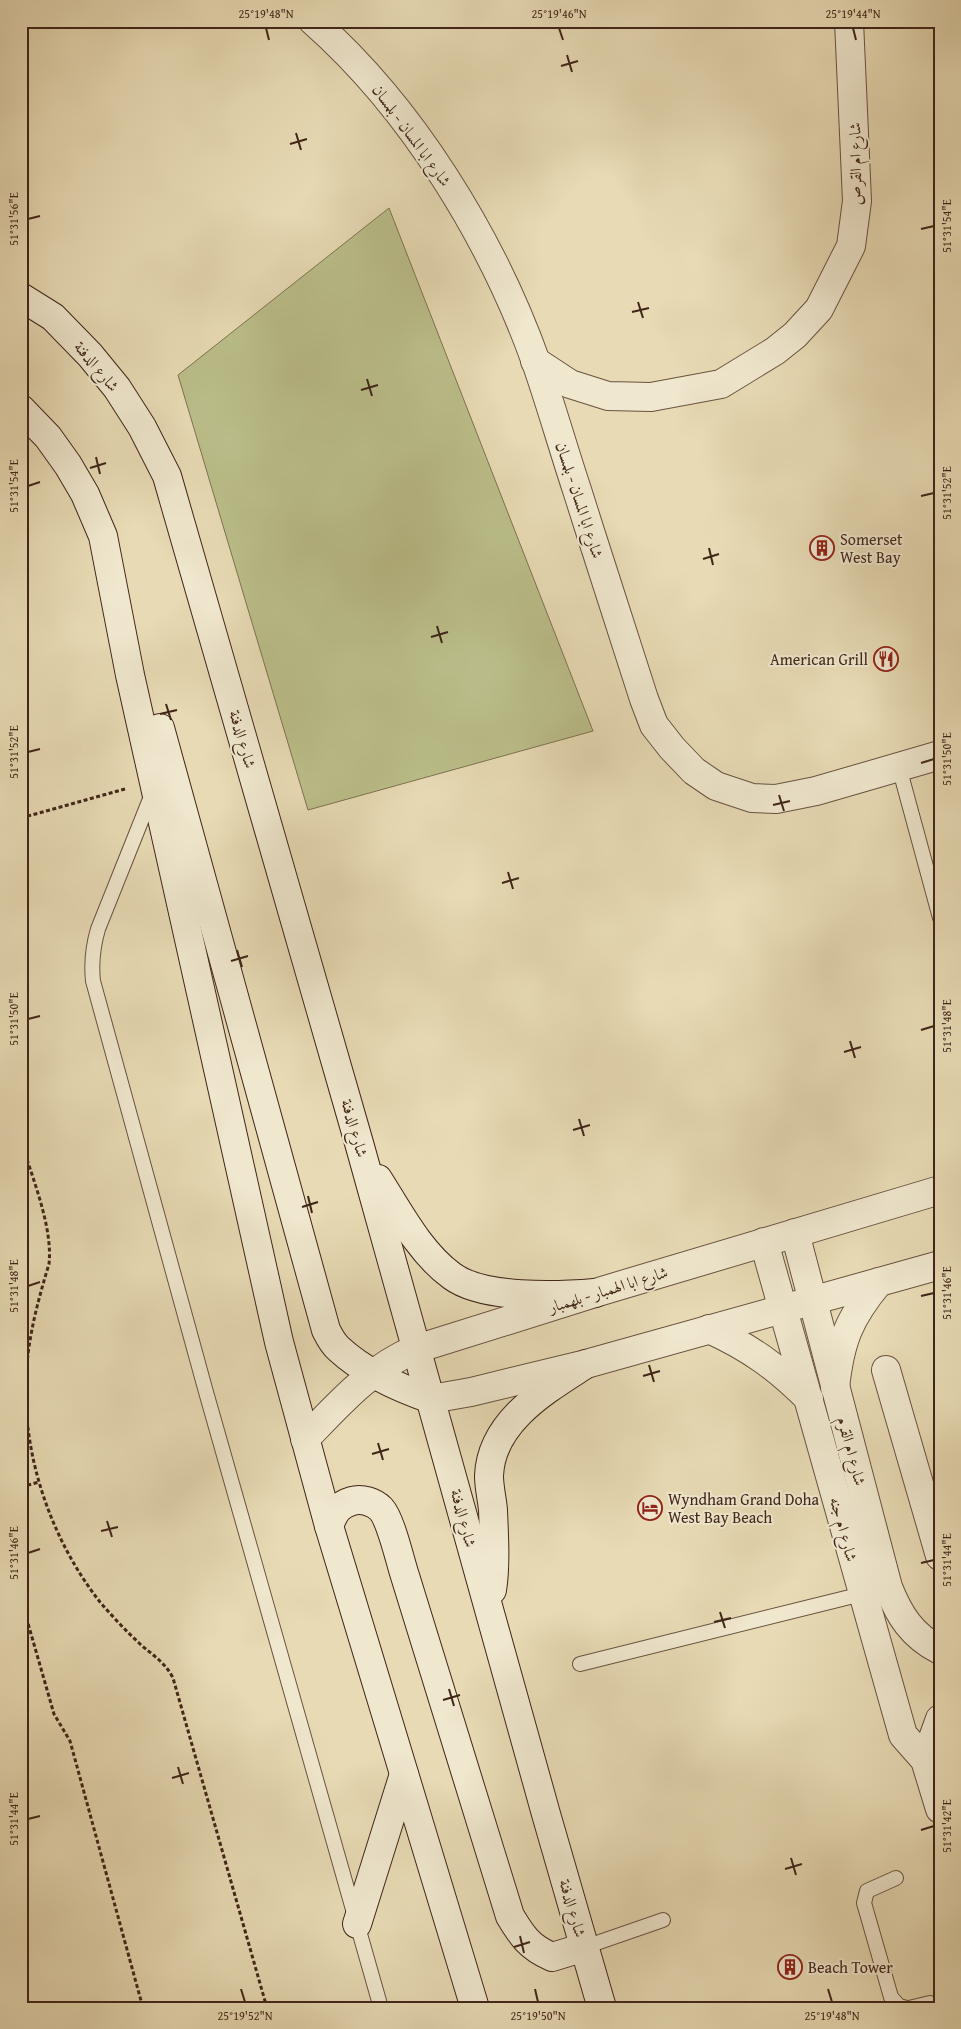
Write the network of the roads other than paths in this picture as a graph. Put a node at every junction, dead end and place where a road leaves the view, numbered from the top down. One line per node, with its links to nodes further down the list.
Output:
1 (313, 21): 4 (main road, شارع ابا المسان - بلمسان)
2 (849, 21): 4 (main road, شارع ام القرص)
3 (21, 297): 11 (main road, شارع الدفنة)
4 (535, 361): 8 (main road, شارع ابا المسان - بلمسان)
5 (21, 409): 6 (main road)
6 (130, 675): 9 (main road); 24 (main road)
7 (940, 754): 8 (main road, شارع ابا المسان - بلمسان)
8 (899, 767): 10 (lane)
9 (155, 783): 28 (main road); 41 (lane)
10 (940, 918)
11 (359, 1143): 17 (main road); 21 (main road, شارع الدفنة)
12 (940, 1190): 13 (main road, شارع ابا الهمبار - بلهمبار)
13 (795, 1233): 14 (main road, شارع ابا الهمبار - بلهمبار); 18 (main road, شارع ام القرم)
14 (764, 1242): 17 (main road, شارع ابا الهمبار - بلهمبار); 19 (main road, شارع ام جنه)
15 (940, 1265): 16 (main road)
16 (879, 1282): 18 (main road); 25 (main road)
17 (595, 1293): 21 (main road, شارع ابا الهمبار - بلهمبار)
18 (812, 1300): 19 (main road); 25 (main road, شارع ام القرم)
19 (783, 1308): 20 (main road); 27 (main road, شارع ام جنه)
20 (709, 1329): 22 (main road); 27 (main road)
21 (416, 1349): 24 (main road, شارع ابا الهمبار - بلهمبار); 26 (main road, شارع الدفنة)
22 (586, 1364): 26 (main road); 32 (main road)
23 (886, 1370): 30 (main road)
24 (373, 1373): 26 (main road); 28 (main road, شارع ابا الهمبار - بلهمبار)
25 (835, 1388): 33 (main road, شارع ام القرم)
26 (431, 1399): 32 (main road, شارع الدفنة)
27 (809, 1399): 31 (main road, شارع ام جنه)
28 (305, 1439): 29 (main road)
29 (329, 1526): 37 (main road); 42 (main road)
30 (940, 1556)
31 (862, 1594): 34 (lane); 36 (main road, شارع ام جنه)
32 (489, 1609): 42 (main road, شارع الدفنة)
33 (940, 1650)
34 (580, 1664)
35 (940, 1719): 36 (main road)
36 (925, 1760): 38 (main road, شارع ام جنه)
37 (404, 1774): 41 (main road); 44 (main road)
38 (940, 1809)
39 (896, 1878): 46 (lane)
40 (663, 1920): 42 (lane)
41 (357, 1924): 43 (lane)
42 (585, 1946): 45 (main road, شارع الدفنة)
43 (381, 2008)
44 (475, 2008)
45 (602, 2008)
46 (908, 2008): 47 (lane)
47 (931, 2008)

